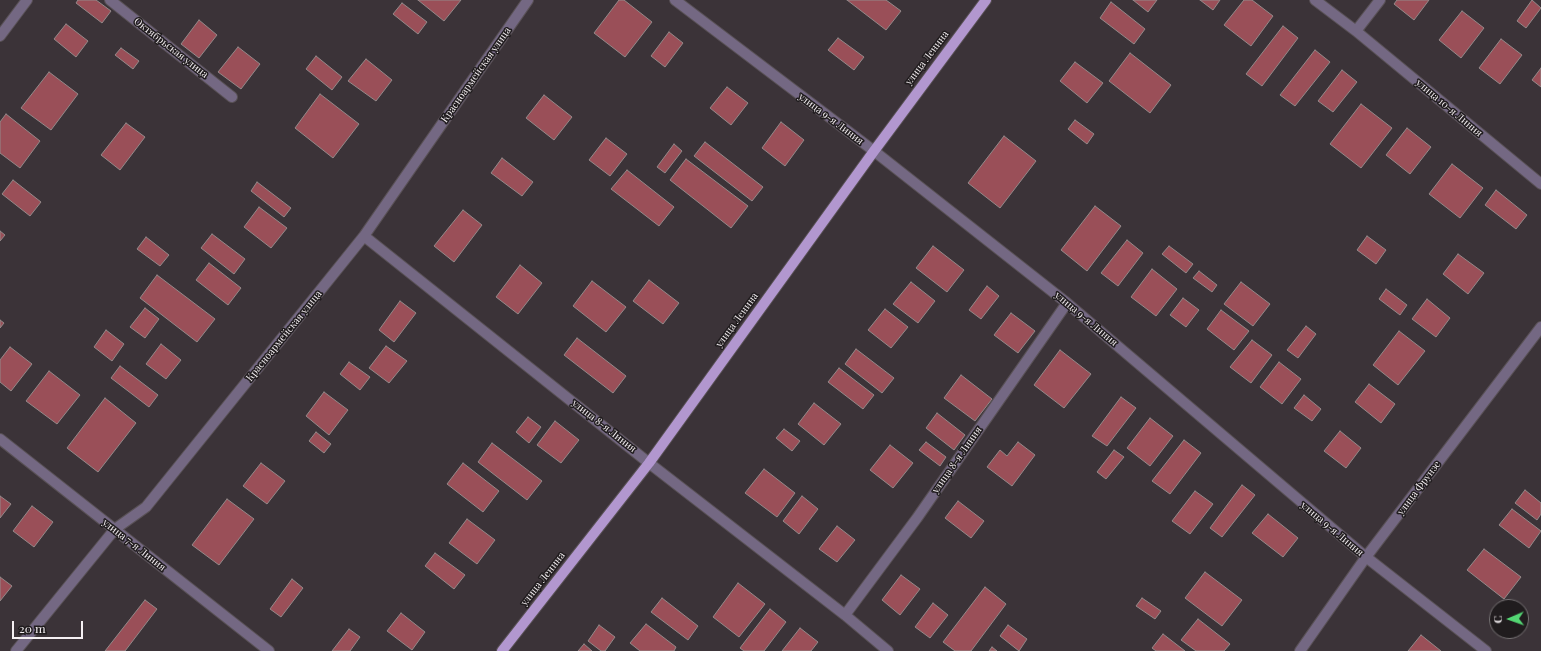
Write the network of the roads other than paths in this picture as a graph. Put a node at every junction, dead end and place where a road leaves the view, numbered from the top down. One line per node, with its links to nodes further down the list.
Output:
1 (27, 0): 9 (street)
2 (110, 0): 10 (street, Октябрьская улица)
3 (528, 0): 13 (street, Красноармейская улица)
4 (674, 0): 11 (street, улица 9-я Линия)
5 (986, 0): 11 (main road, улица Ленина)
6 (1315, 0): 8 (street, улица 10-я Линия)
7 (1380, 0): 8 (street)
8 (1356, 31): 12 (street, улица 10-я Линия)
9 (0, 36)
10 (232, 97)
11 (874, 151): 14 (street, улица 9-я Линия); 17 (main road, улица Ленина)
12 (1541, 184)
13 (364, 236): 17 (street, улица 8-я Линия); 18 (street, Красноармейская улица)
14 (1067, 303): 19 (street, улица 9-я Линия); 20 (street, улица 8-я Линия)
15 (1541, 327): 19 (street, улица Фрунзе)
16 (0, 439): 18 (street, улица 7-я Линия)
17 (649, 462): 20 (street, улица 8-я Линия); 23 (main road, улица Ленина)
18 (115, 530): 21 (street, Красноармейская улица); 22 (street, улица 7-я Линия)
19 (1366, 557): 25 (street, улица Фрунзе); 26 (street, улица 9-я Линия)
20 (845, 615): 24 (street, улица 8-я Линия)
21 (16, 651)
22 (269, 651)
23 (502, 651)
24 (888, 651)
25 (1300, 651)
26 (1486, 651)

